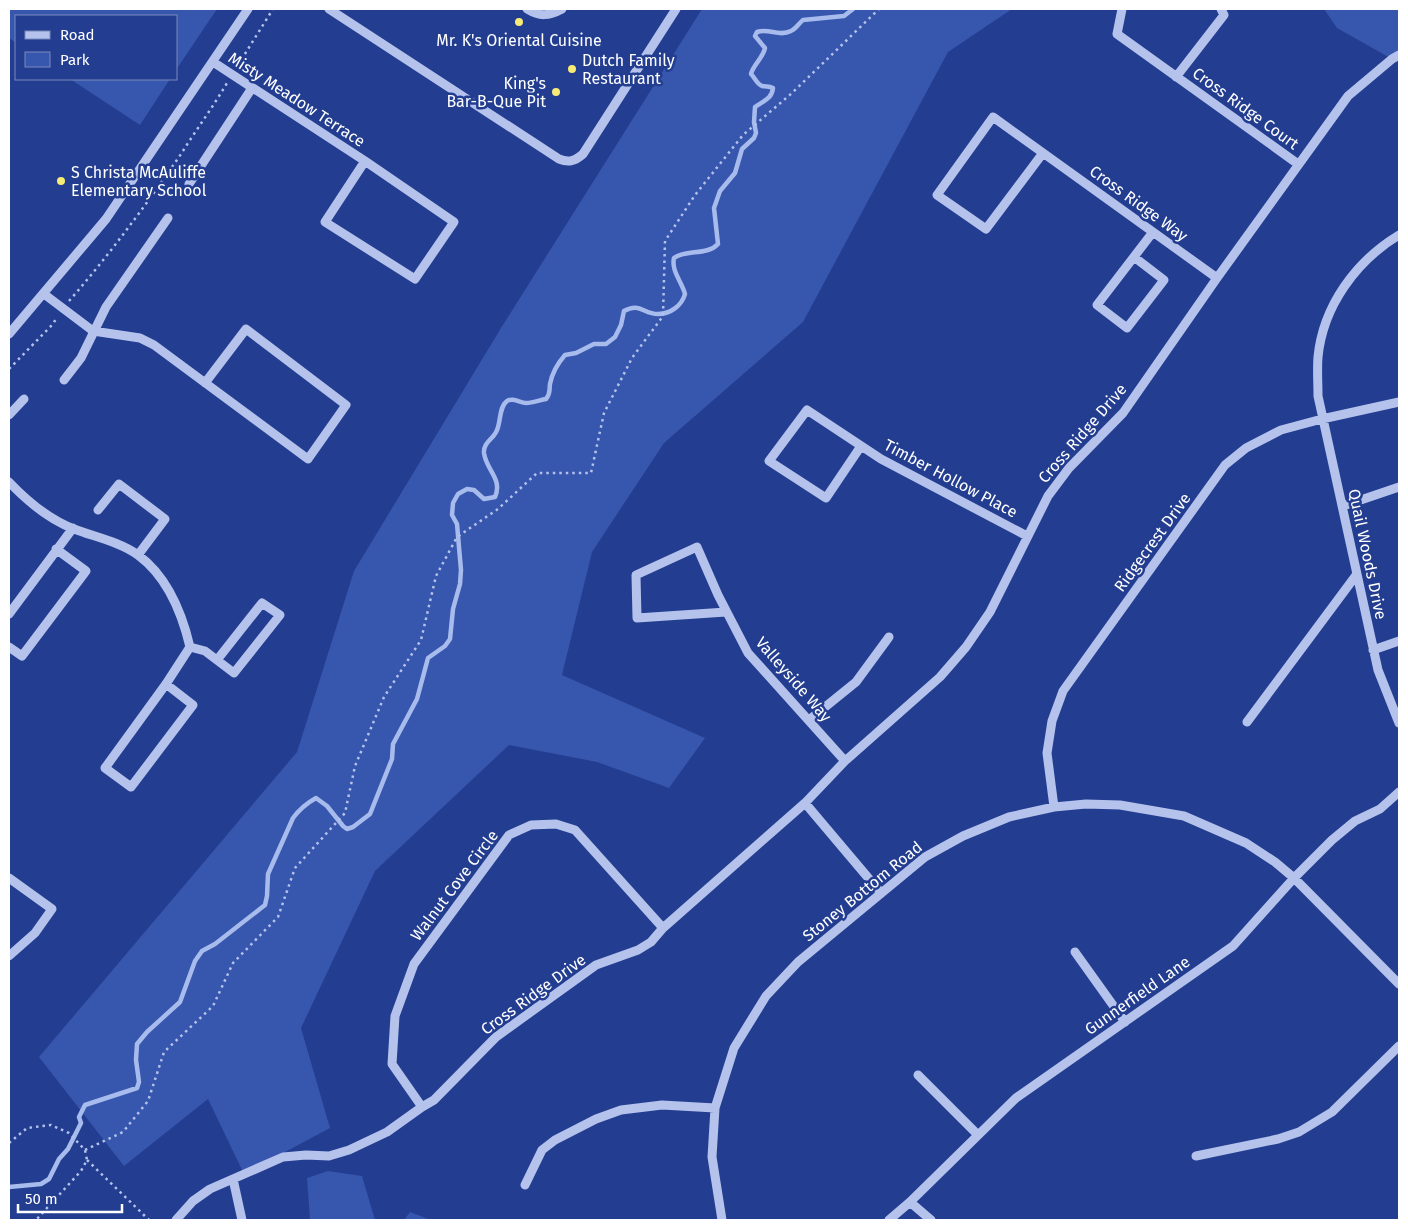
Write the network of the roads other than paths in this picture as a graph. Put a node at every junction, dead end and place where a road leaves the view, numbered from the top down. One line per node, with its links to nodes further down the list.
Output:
1 (248, 9): 9 (street)
2 (329, 9): 5 (street)
3 (527, 9): 4 (street)
4 (562, 9)
5 (676, 9)
6 (1122, 9): 10 (street, Cross Ridge Court)
7 (1221, 9): 10 (street, Cross Ridge Court)
8 (1399, 55): 14 (street, Cross Ridge Drive)
9 (213, 62): 11 (street, Misty Meadow Terrace); 21 (street)
10 (1176, 77): 14 (street, Cross Ridge Court)
11 (252, 88): 13 (street, Misty Meadow Terrace); 15 (street)
12 (1043, 153): 12 (street, Cross Ridge Way); 17 (street, Cross Ridge Way)
13 (365, 161): 13 (street, Misty Meadow Terrace)
14 (1298, 164): 20 (street, Cross Ridge Drive)
15 (190, 184)
16 (168, 218): 22 (street)
17 (1152, 232): 19 (street); 20 (street, Cross Ridge Way)
18 (1399, 236): 29 (street, Quail Woods Drive)
19 (1134, 256): 19 (street)
20 (1217, 278): 36 (street, Cross Ridge Drive)
21 (44, 294): 22 (street); 23 (street)
22 (93, 331): 24 (street); 25 (street)
23 (9, 334)
24 (64, 380)
25 (205, 384): 25 (street)
26 (24, 399): 28 (street)
27 (1399, 402): 29 (street, Ridgecrest Drive)
28 (9, 415)
29 (1322, 419): 33 (street, Quail Woods Drive); 55 (street, Ridgecrest Drive)
30 (861, 446): 30 (street, Timber Hollow Place); 36 (street, Timber Hollow Place)
31 (9, 482): 35 (street)
32 (1399, 487): 33 (street)
33 (1343, 506): 39 (street, Quail Woods Drive)
34 (98, 510): 38 (street)
35 (73, 528): 37 (street); 38 (street)
36 (1027, 536): 52 (street, Cross Ridge Drive)
37 (56, 550): 41 (street); 44 (street)
38 (138, 555): 45 (street)
39 (1357, 574): 46 (street, Quail Woods Drive); 50 (street)
40 (726, 612): 40 (street, Valleyside Way); 49 (street, Valleyside Way)
41 (9, 614)
42 (889, 637): 49 (street)
43 (1399, 641): 46 (street)
44 (9, 647)
45 (190, 647): 47 (street); 48 (street)
46 (1373, 650): 51 (street, Quail Woods Drive)
47 (217, 660): 47 (street)
48 (166, 684): 48 (street)
49 (809, 720): 52 (street, Valleyside Way)
50 (1247, 722)
51 (1399, 723)
52 (845, 761): 54 (street, Cross Ridge Drive)
53 (1399, 792): 56 (street, Gunnerfield Lane)
54 (805, 803): 58 (street); 59 (street, Cross Ridge Drive)
55 (1054, 807): 56 (street, Stoney Bottom Road); 58 (street, Stoney Bottom Road)
56 (1294, 878): 62 (street, Stoney Bottom Road); 63 (street, Gunnerfield Lane)
57 (9, 879): 61 (street)
58 (881, 893): 67 (street, Stoney Bottom Road)
59 (663, 928): 66 (street, Cross Ridge Drive); 66 (street, Walnut Cove Circle)
60 (1075, 952): 63 (street)
61 (9, 956)
62 (1399, 984)
63 (1125, 1022): 68 (street, Gunnerfield Lane)
64 (1399, 1046): 69 (street)
65 (918, 1075): 68 (street)
66 (422, 1107): 70 (street, Cross Ridge Drive)
67 (715, 1108): 71 (street); 75 (street, Stoney Bottom Road)
68 (977, 1134): 72 (street, Gunnerfield Lane)
69 (1196, 1156)
70 (233, 1179): 73 (street, Cross Ridge Drive); 74 (street)
71 (525, 1185)
72 (910, 1202): 76 (street, Gunnerfield Lane); 77 (street)
73 (176, 1220)
74 (242, 1220)
75 (722, 1220)
76 (889, 1220)
77 (930, 1220)

